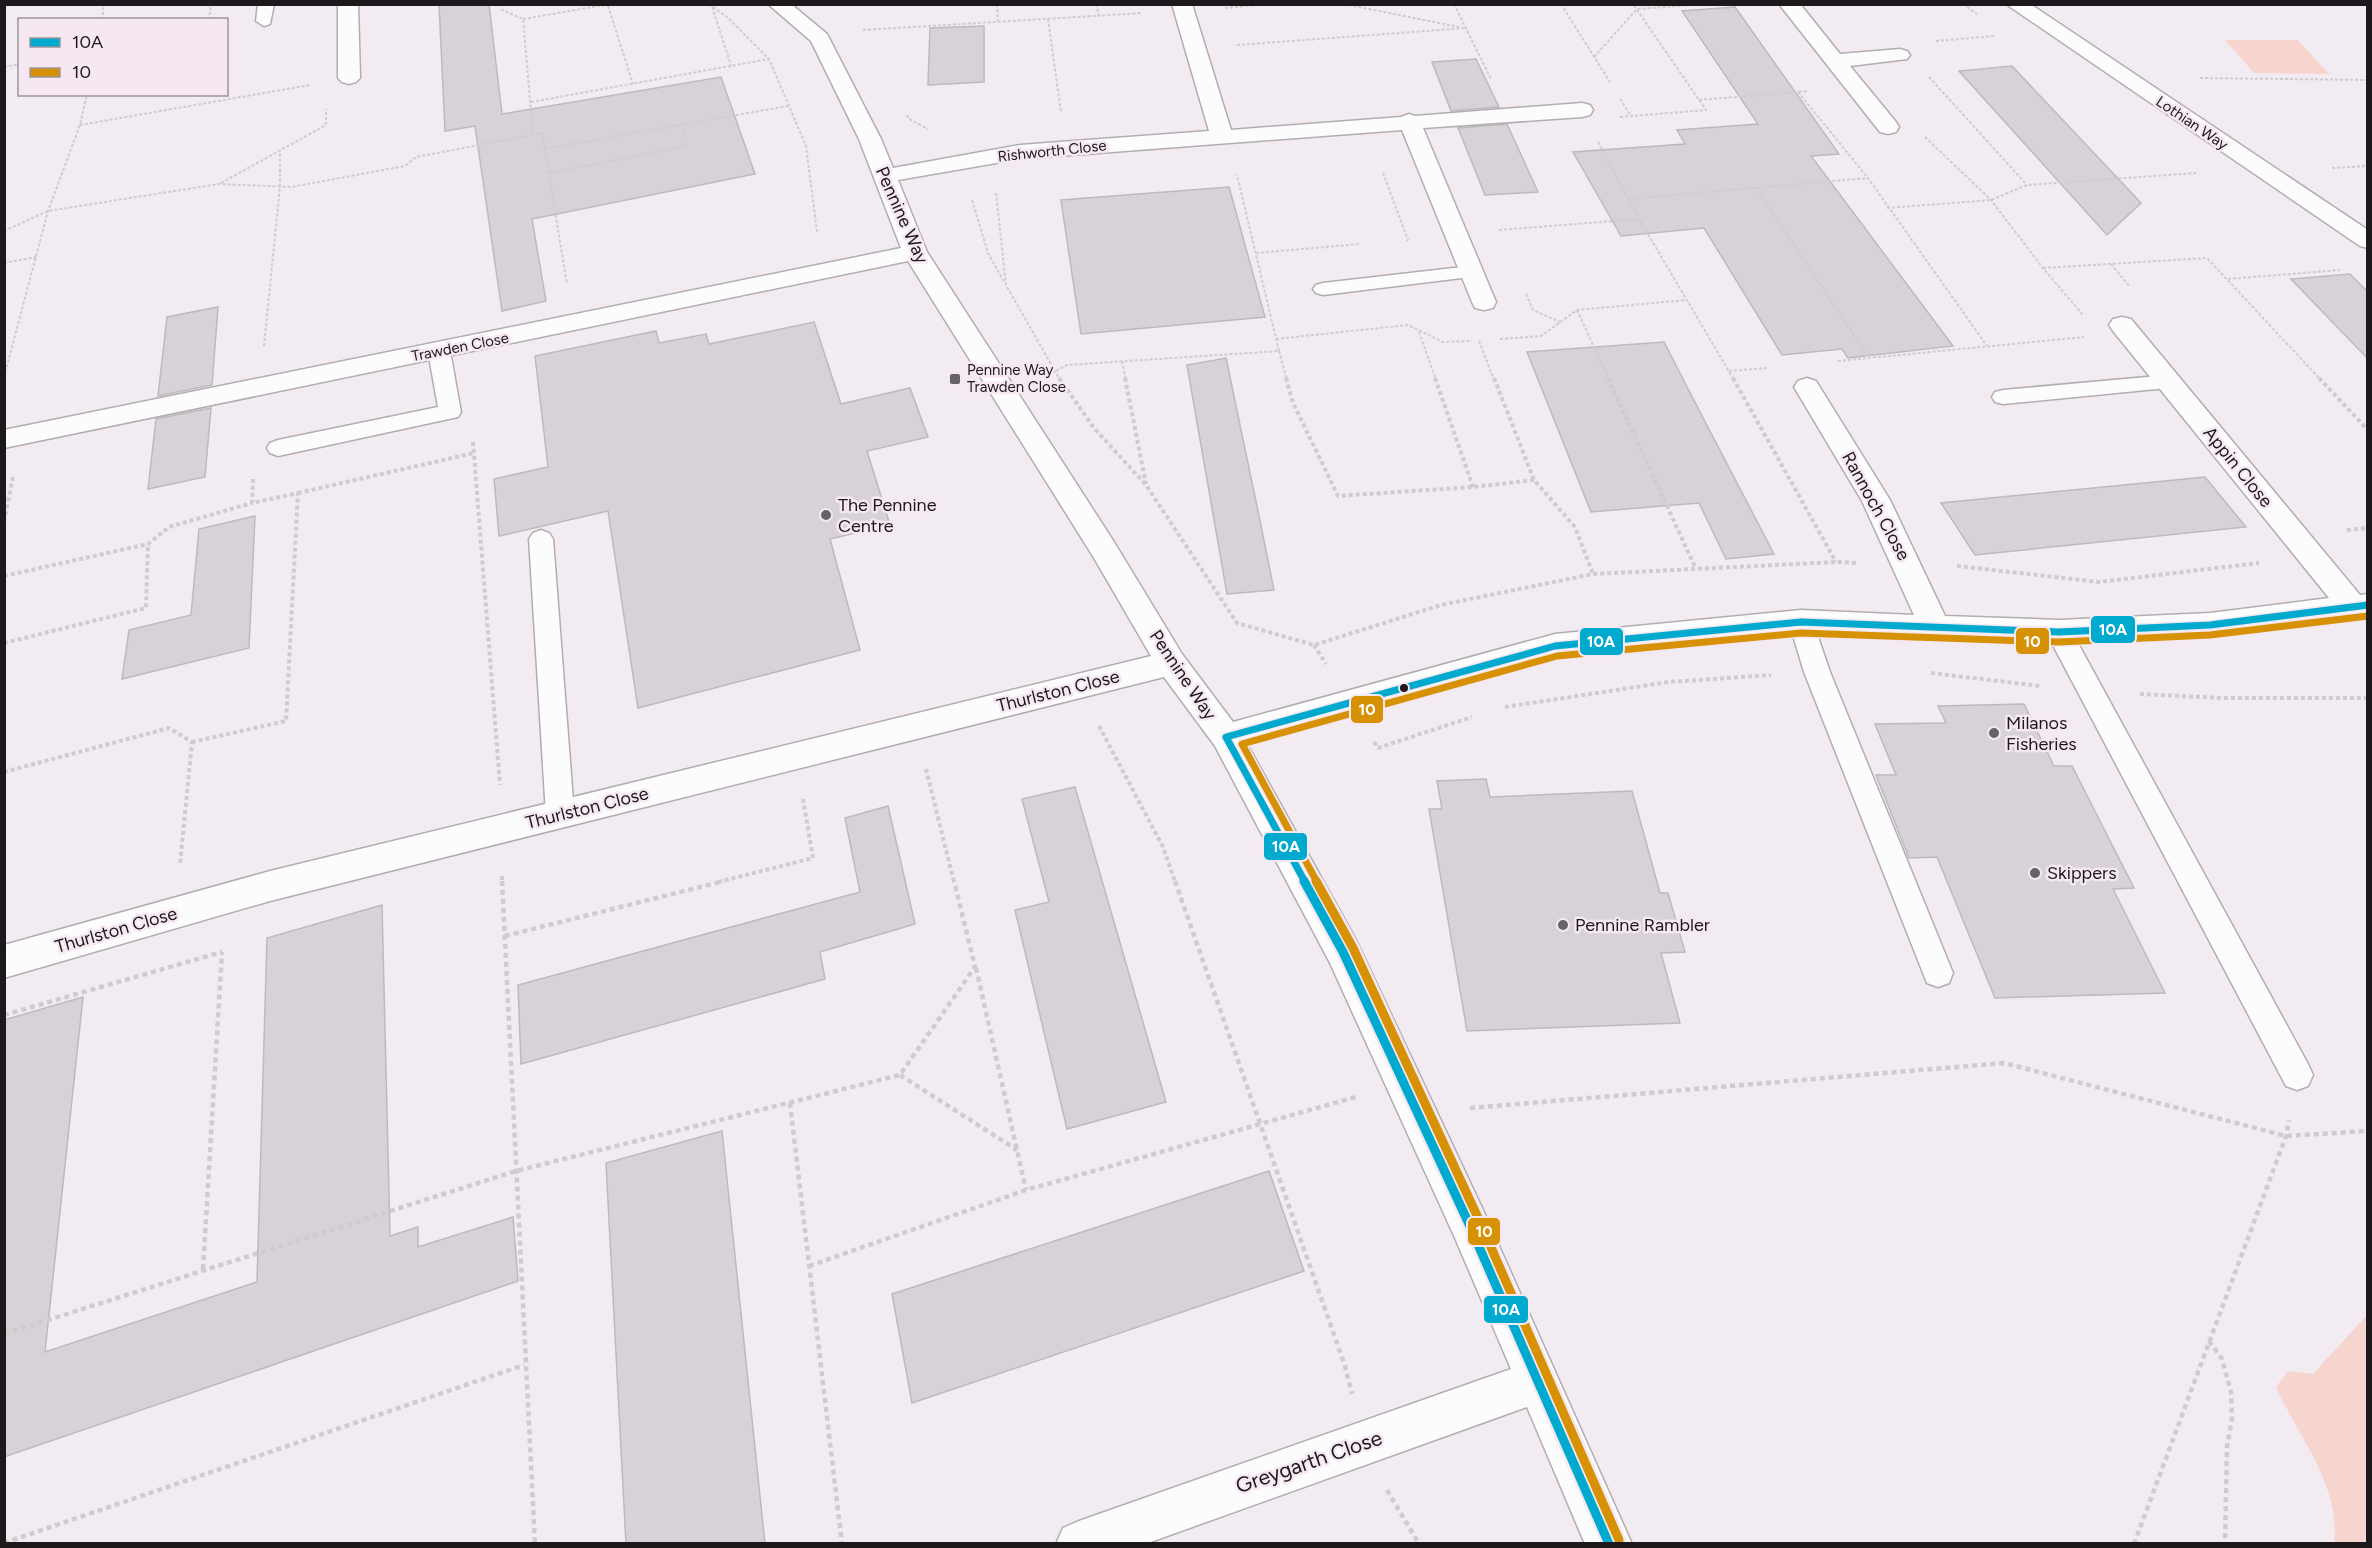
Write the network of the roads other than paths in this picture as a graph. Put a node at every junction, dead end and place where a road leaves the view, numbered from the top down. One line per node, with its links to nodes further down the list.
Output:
1 (266, 4): 7 (lane)
2 (348, 4): 10 (street)
3 (778, 4): 15 (street, Pennine Way)
4 (1789, 4): 9 (street)
5 (2016, 4): 16 (street, Lothian Way)
6 (1182, 8): 14 (street)
7 (264, 21)
8 (1900, 55): 9 (street)
9 (1836, 61): 13 (street)
10 (349, 78)
11 (1584, 115): 12 (street, Rishworth Close)
12 (1409, 121): 14 (street, Rishworth Close); 18 (street)
13 (1888, 127)
14 (1222, 137): 15 (street, Rishworth Close)
15 (884, 176): 17 (street, Pennine Way)
16 (2367, 241)
17 (915, 252): 22 (street, Trawden Close); 33 (street, Pennine Way)
18 (1471, 272): 19 (lane); 20 (street)
19 (1323, 289)
20 (1484, 302)
21 (2121, 326): 23 (street, Appin Close)
22 (439, 351): 26 (street, Trawden Close); 27 (lane)
23 (2169, 382): 25 (lane); 29 (street, Appin Close)
24 (1807, 387): 31 (street, Rannoch Close)
25 (2003, 397)
26 (4, 439)
27 (278, 448)
28 (541, 539): 35 (lane)
29 (2361, 607): 32 (street)
30 (1801, 622): 31 (street); 34 (street); 37 (lane)
31 (1936, 629): 32 (street)
32 (2059, 632): 38 (lane)
33 (1171, 663): 34 (street, Pennine Way); 35 (street, Thurlston Close)
34 (1226, 737): 39 (street, Pennine Way)
35 (560, 814): 36 (street, Thurlston Close)
36 (4, 962)
37 (1938, 973)
38 (2297, 1075)
39 (1539, 1381): 40 (street, Greygarth Close); 41 (street, Pennine Way)
40 (1079, 1544)
41 (1609, 1544)

